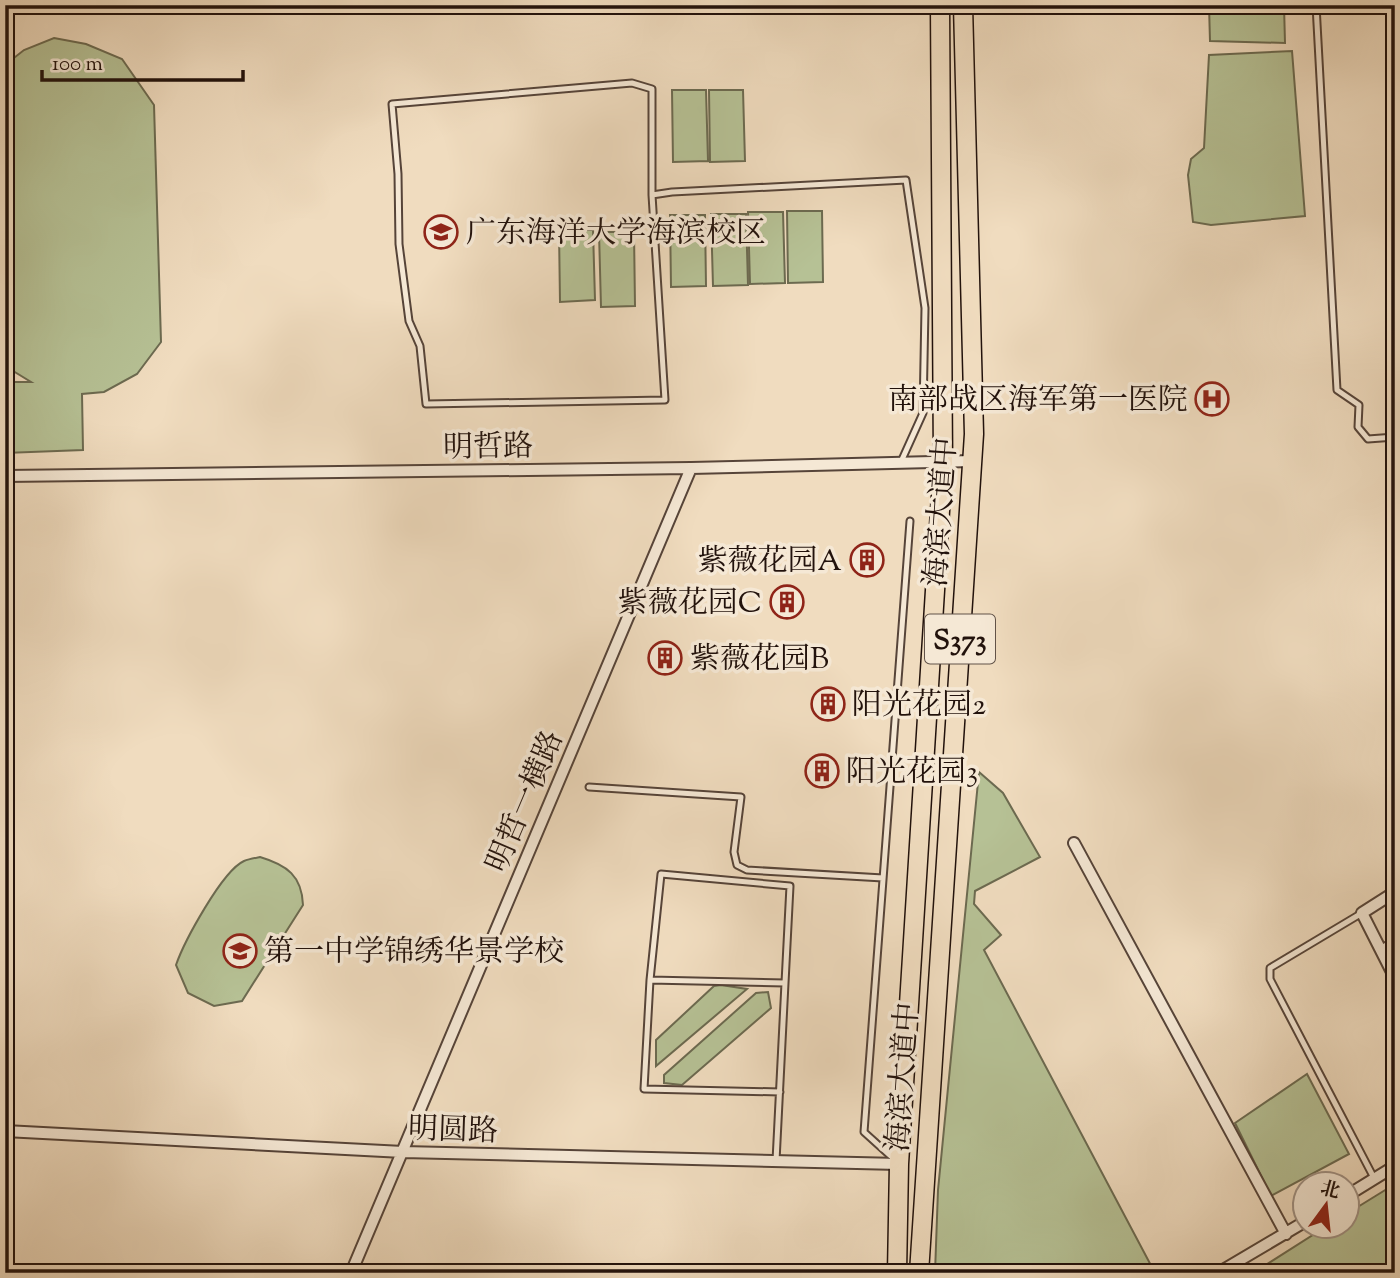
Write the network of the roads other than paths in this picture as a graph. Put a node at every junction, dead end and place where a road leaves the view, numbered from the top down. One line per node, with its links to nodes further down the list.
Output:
1 (940, 5): 7 (main road, 海滨大道中 / S373)
2 (963, 5): 6 (main road, 海滨大道中 / S373)
3 (1317, 5): 5 (lane)
4 (652, 195): 4 (lane); 8 (lane)
5 (1395, 437)
6 (972, 461): 7 (street, 明哲路); 34 (main road, 海滨大道中 / S373)
7 (943, 463): 8 (street, 明哲路); 26 (main road, 海滨大道中 / S373)
8 (900, 464): 9 (street, 明哲路)
9 (691, 468): 10 (street, 明哲路); 24 (street, 明哲一横路)
10 (5, 477)
11 (909, 521): 14 (lane)
12 (589, 787): 14 (lane)
13 (1074, 843): 31 (street)
14 (883, 878): 26 (lane)
15 (1395, 892): 16 (street)
16 (1362, 913): 18 (street); 28 (lane)
17 (1395, 940): 18 (lane)
18 (1380, 949): 19 (street)
19 (1395, 978)
20 (650, 980): 21 (lane); 21 (lane); 22 (lane)
21 (785, 984): 22 (lane)
22 (779, 1092): 25 (lane)
23 (5, 1131): 24 (street, 明圆路)
24 (403, 1152): 25 (street, 明圆路); 33 (street, 明哲一横路)
25 (776, 1161): 26 (street, 明圆路)
26 (899, 1164): 32 (main road, 海滨大道中 / S373)
27 (1395, 1166): 28 (street)
28 (1374, 1178): 29 (street)
29 (1362, 1186)
30 (1292, 1230): 31 (street)
31 (1286, 1234): 35 (street)
32 (896, 1268)
33 (351, 1273)
34 (919, 1273)
35 (1218, 1273)

